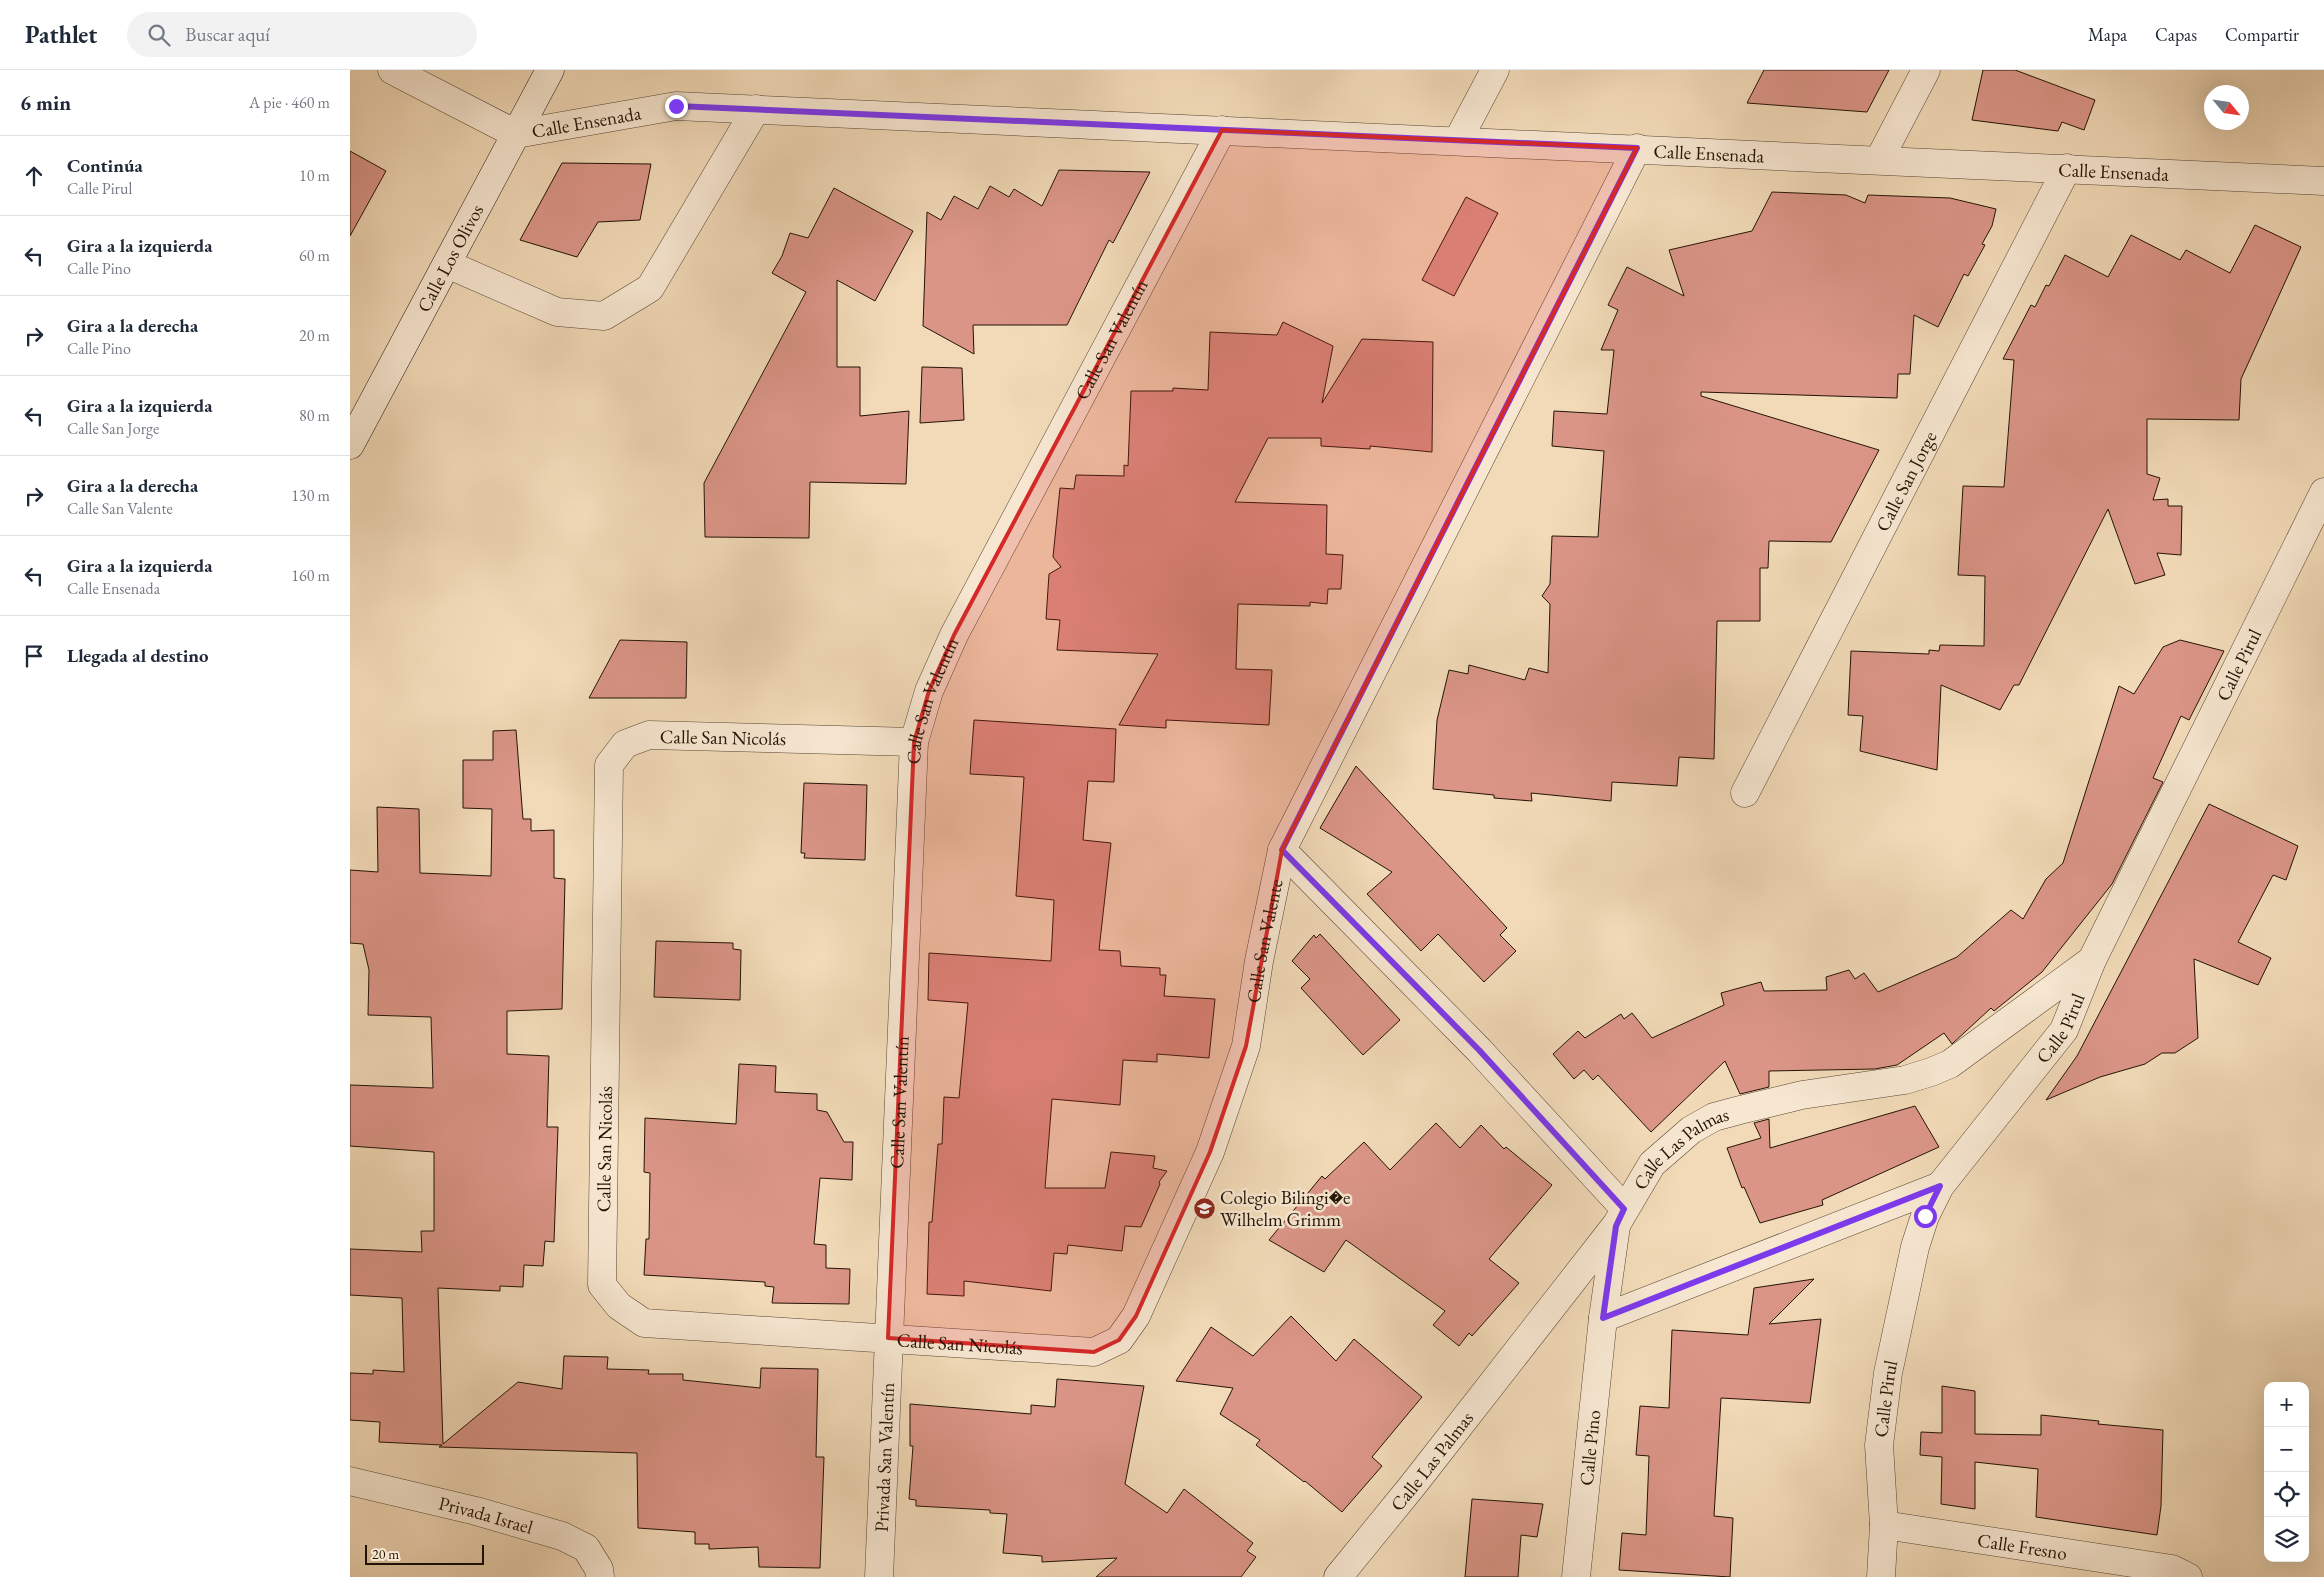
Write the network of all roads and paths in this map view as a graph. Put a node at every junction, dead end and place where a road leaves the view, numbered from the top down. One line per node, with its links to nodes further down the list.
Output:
1 (392, 70): 7 (street, Calle Ensenada)
2 (550, 70): 7 (street, Calle Los Olivos)
3 (1495, 70): 8 (street)
4 (1926, 70): 10 (street)
5 (756, 109): 6 (street, Calle Ensenada); 7 (street, Calle Ensenada); 13 (street)
6 (1222, 130): 8 (street, Calle Ensenada); 16 (street, Calle San Valentín)
7 (516, 134): 13 (street, Calle Los Olivos)
8 (1458, 140): 9 (street, Calle Ensenada)
9 (1637, 148): 10 (street, Calle Ensenada); 18 (street, Calle San Valente)
10 (1879, 160): 11 (street, Calle Ensenada)
11 (2067, 168): 12 (street, Calle Ensenada); 17 (street, Calle San Jorge)
12 (2324, 181)
13 (447, 264): 14 (street, Calle Los Olivos)
14 (350, 445)
15 (2324, 492): 19 (street, Calle Pirul)
16 (914, 742): 24 (street, Calle San Valentín); 24 (street, Calle San Nicolás)
17 (1745, 794)
18 (1282, 850): 21 (street); 22 (street, Calle San Valente)
19 (2092, 960): 20 (street, Calle Pirul); 21 (street, Calle Las Palmas)
20 (1940, 1186): 23 (street); 26 (street, Calle Pirul)
21 (1620, 1217): 23 (street, Calle Pino); 29 (street, Calle Las Palmas)
22 (1136, 1316): 24 (street, Calle San Nicolás)
23 (1603, 1318): 30 (street, Calle Pino)
24 (888, 1338): 28 (street, Privada San Valentín)
25 (350, 1481): 27 (street, Privada Israel)
26 (1884, 1525): 31 (street, Calle Pirul); 32 (street, Calle Fresno)
27 (600, 1577)
28 (879, 1577)
29 (1338, 1577)
30 (1576, 1577)
31 (1881, 1577)
32 (2188, 1577)

